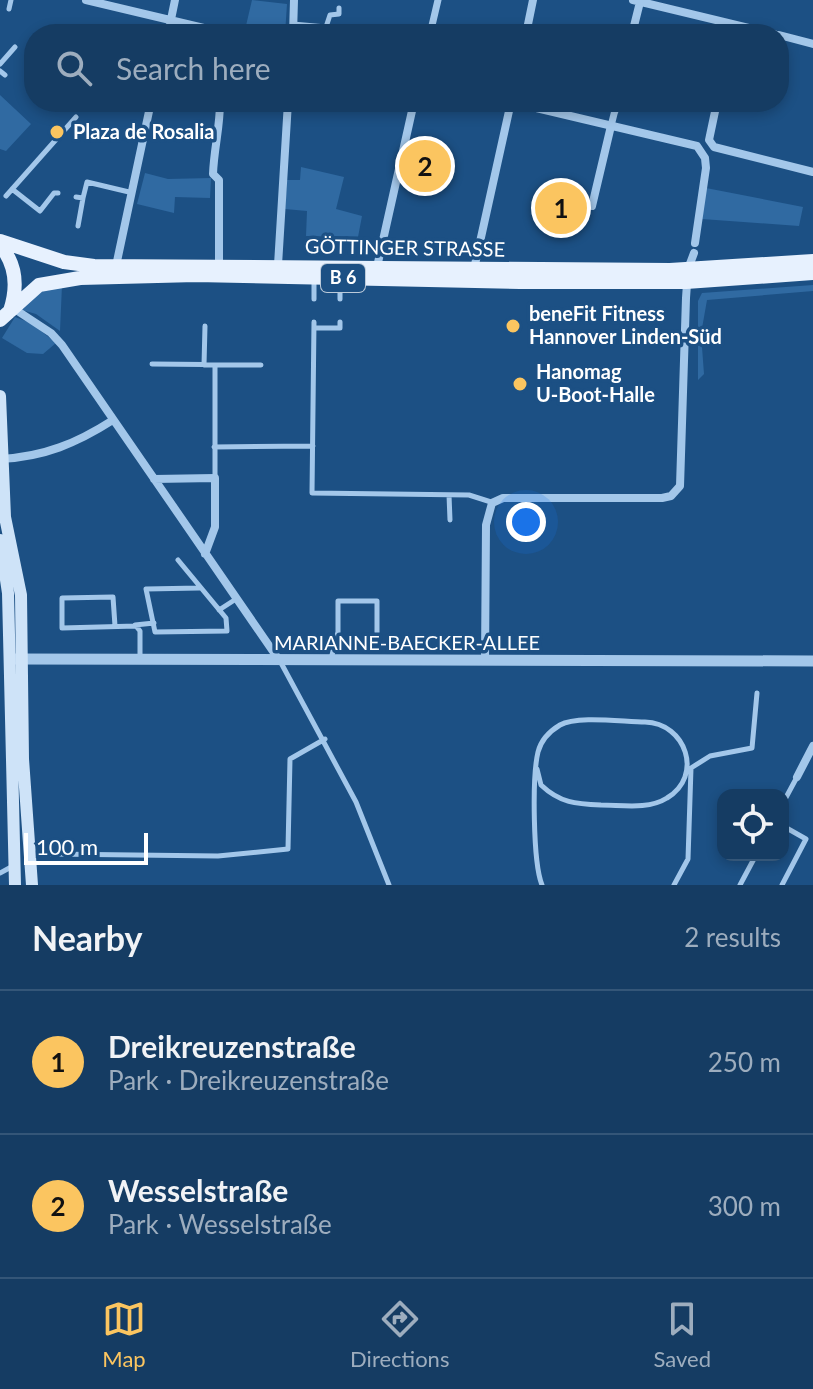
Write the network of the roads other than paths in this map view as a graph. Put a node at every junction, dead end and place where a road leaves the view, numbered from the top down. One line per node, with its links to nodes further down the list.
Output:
1 (11, 0): 9 (lane)
2 (86, 0): 10 (street)
3 (175, 0): 10 (street)
4 (294, 0): 13 (street)
5 (438, 0): 15 (street)
6 (533, 0): 16 (street)
7 (636, 1): 17 (street); 18 (street)
8 (339, 8): 14 (lane)
9 (9, 9)
10 (171, 21): 11 (street); 12 (street)
11 (170, 24)
12 (183, 24)
13 (293, 24)
14 (327, 24)
15 (432, 24)
16 (528, 24)
17 (633, 24)
18 (716, 24)
19 (789, 38): 20 (street)
20 (813, 44)
21 (15, 47): 22 (lane)
22 (0, 64)
23 (149, 112): 35 (street)
24 (220, 112): 42 (street)
25 (287, 112): 43 (street)
26 (412, 112): 45 (street)
27 (509, 112): 46 (street)
28 (553, 112): 32 (street)
29 (614, 112): 32 (street)
30 (715, 112): 33 (street)
31 (76, 117): 34 (lane)
32 (611, 126): 38 (street); 48 (street)
33 (813, 172)
34 (12, 189): 36 (lane); 37 (lane)
35 (129, 192): 39 (lane); 44 (street)
36 (58, 193)
37 (6, 196)
38 (592, 206)
39 (78, 226)
40 (0, 243): 44 (main road, GÖTTINGER STRASSE / B 6); 53 (main road, B 6)
41 (813, 261): 48 (main road, GÖTTINGER STRASSE / B 6)
42 (219, 264): 43 (main road, GÖTTINGER STRASSE / B 6); 44 (main road, GÖTTINGER STRASSE / B 6)
43 (278, 265): 45 (main road, GÖTTINGER STRASSE / B 6)
44 (116, 266)
45 (377, 267): 46 (main road, GÖTTINGER STRASSE / B 6)
46 (474, 271): 48 (main road, GÖTTINGER STRASSE / B 6)
47 (813, 273): 48 (main road, GÖTTINGER STRASSE / B 6)
48 (687, 275): 50 (main road, GÖTTINGER STRASSE / B 6); 68 (street)
49 (314, 277): 50 (main road, GÖTTINGER STRASSE / B 6); 51 (lane); 53 (main road, GÖTTINGER STRASSE / B 6)
50 (340, 278): 52 (lane)
51 (314, 299)
52 (340, 299)
53 (6, 316): 61 (street)
54 (340, 322): 62 (lane)
55 (205, 326): 57 (lane)
56 (152, 364): 57 (lane)
57 (204, 365): 58 (lane)
58 (215, 365): 59 (lane); 63 (lane)
59 (261, 365)
60 (0, 396): 64 (main road)
61 (113, 420): 64 (street); 66 (street)
62 (313, 446): 63 (lane); 67 (lane)
63 (214, 447): 65 (lane)
64 (2, 459): 80 (main road)
65 (215, 478): 66 (street); 71 (street)
66 (154, 479): 71 (street)
67 (449, 495): 68 (lane); 69 (lane)
68 (492, 503): 84 (street)
69 (450, 520)
70 (0, 540): 80 (main road)
71 (205, 554): 74 (street)
72 (178, 560): 73 (lane)
73 (199, 588): 75 (lane); 76 (lane)
74 (236, 599): 75 (lane); 82 (street)
75 (219, 610): 76 (lane)
76 (154, 623): 77 (lane)
77 (134, 625): 78 (lane); 81 (lane)
78 (115, 626): 78 (lane)
79 (377, 632): 83 (lane)
80 (15, 659): 81 (street, MARIANNE-BAECKER-ALLEE); 89 (main road); 90 (main road)
81 (140, 660): 82 (street, MARIANNE-BAECKER-ALLEE)
82 (280, 660): 83 (street, MARIANNE-BAECKER-ALLEE); 87 (lane)
83 (331, 660): 84 (street, MARIANNE-BAECKER-ALLEE)
84 (485, 661): 85 (street, MARIANNE-BAECKER-ALLEE)
85 (810, 662)
86 (757, 693): 104 (lane)
87 (325, 739): 95 (lane); 102 (lane)
88 (813, 746): 92 (street)
89 (23, 759): 90 (street); 97 (main road)
90 (4, 760): 98 (main road)
91 (537, 769): 91 (lane); 103 (lane)
92 (797, 777): 93 (lane)
93 (789, 792)
94 (789, 829): 106 (lane)
95 (51, 854)
96 (753, 861): 105 (lane)
97 (30, 864): 98 (main road); 101 (main road)
98 (13, 866): 99 (lane); 100 (main road)
99 (0, 873)
100 (15, 885)
101 (32, 885)
102 (389, 885)
103 (542, 885)
104 (674, 885)
105 (740, 885)
106 (782, 885)

